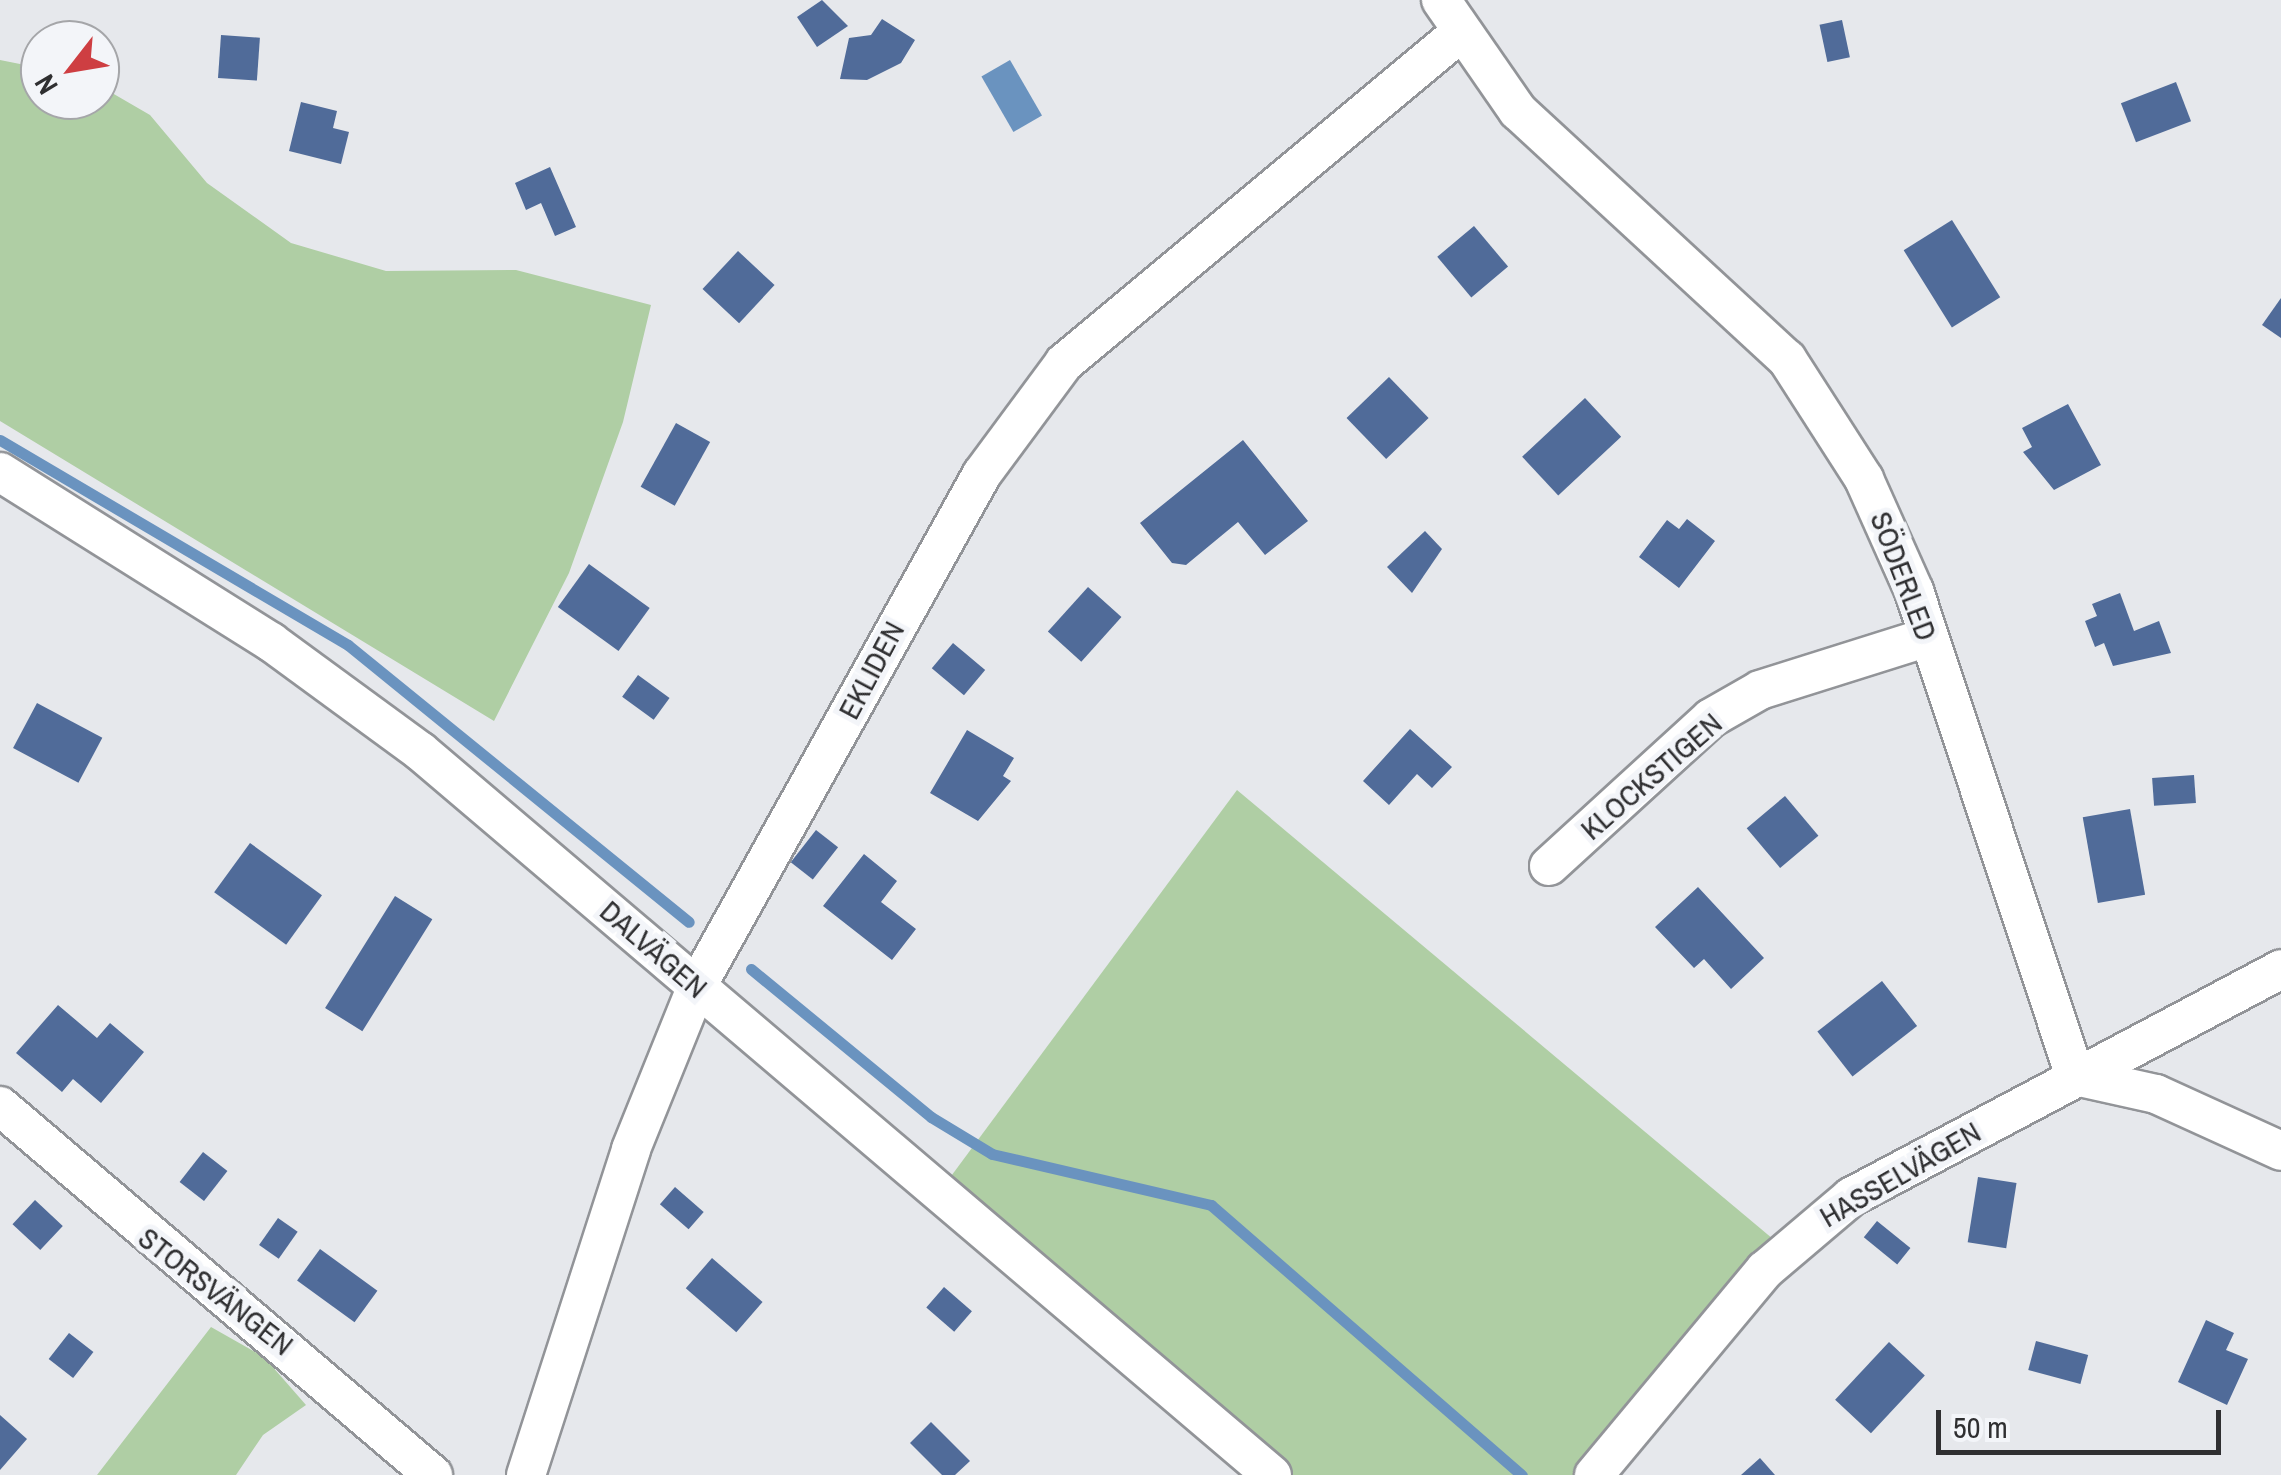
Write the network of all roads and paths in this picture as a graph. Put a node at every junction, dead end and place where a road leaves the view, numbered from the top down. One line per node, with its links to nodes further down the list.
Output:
1 (1441, 0): 2 (street, SÖDERLED)
2 (1460, 32): 4 (street, SÖDERLED); 7 (street, EKLIDEN)
3 (0, 472): 7 (street, DALVÄGEN)
4 (1928, 637): 5 (street, KLOCKSTIGEN); 8 (street, SÖDERLED)
5 (1549, 866)
6 (2281, 969): 8 (street, HASSELVÄGEN)
7 (697, 986): 12 (street, EKLIDEN); 13 (street, DALVÄGEN)
8 (2076, 1076): 10 (street); 14 (street, HASSELVÄGEN)
9 (0, 1106): 11 (street, STORSVÄNGEN)
10 (2281, 1150)
11 (433, 1475)
12 (526, 1475)
13 (1272, 1475)
14 (1594, 1475)

